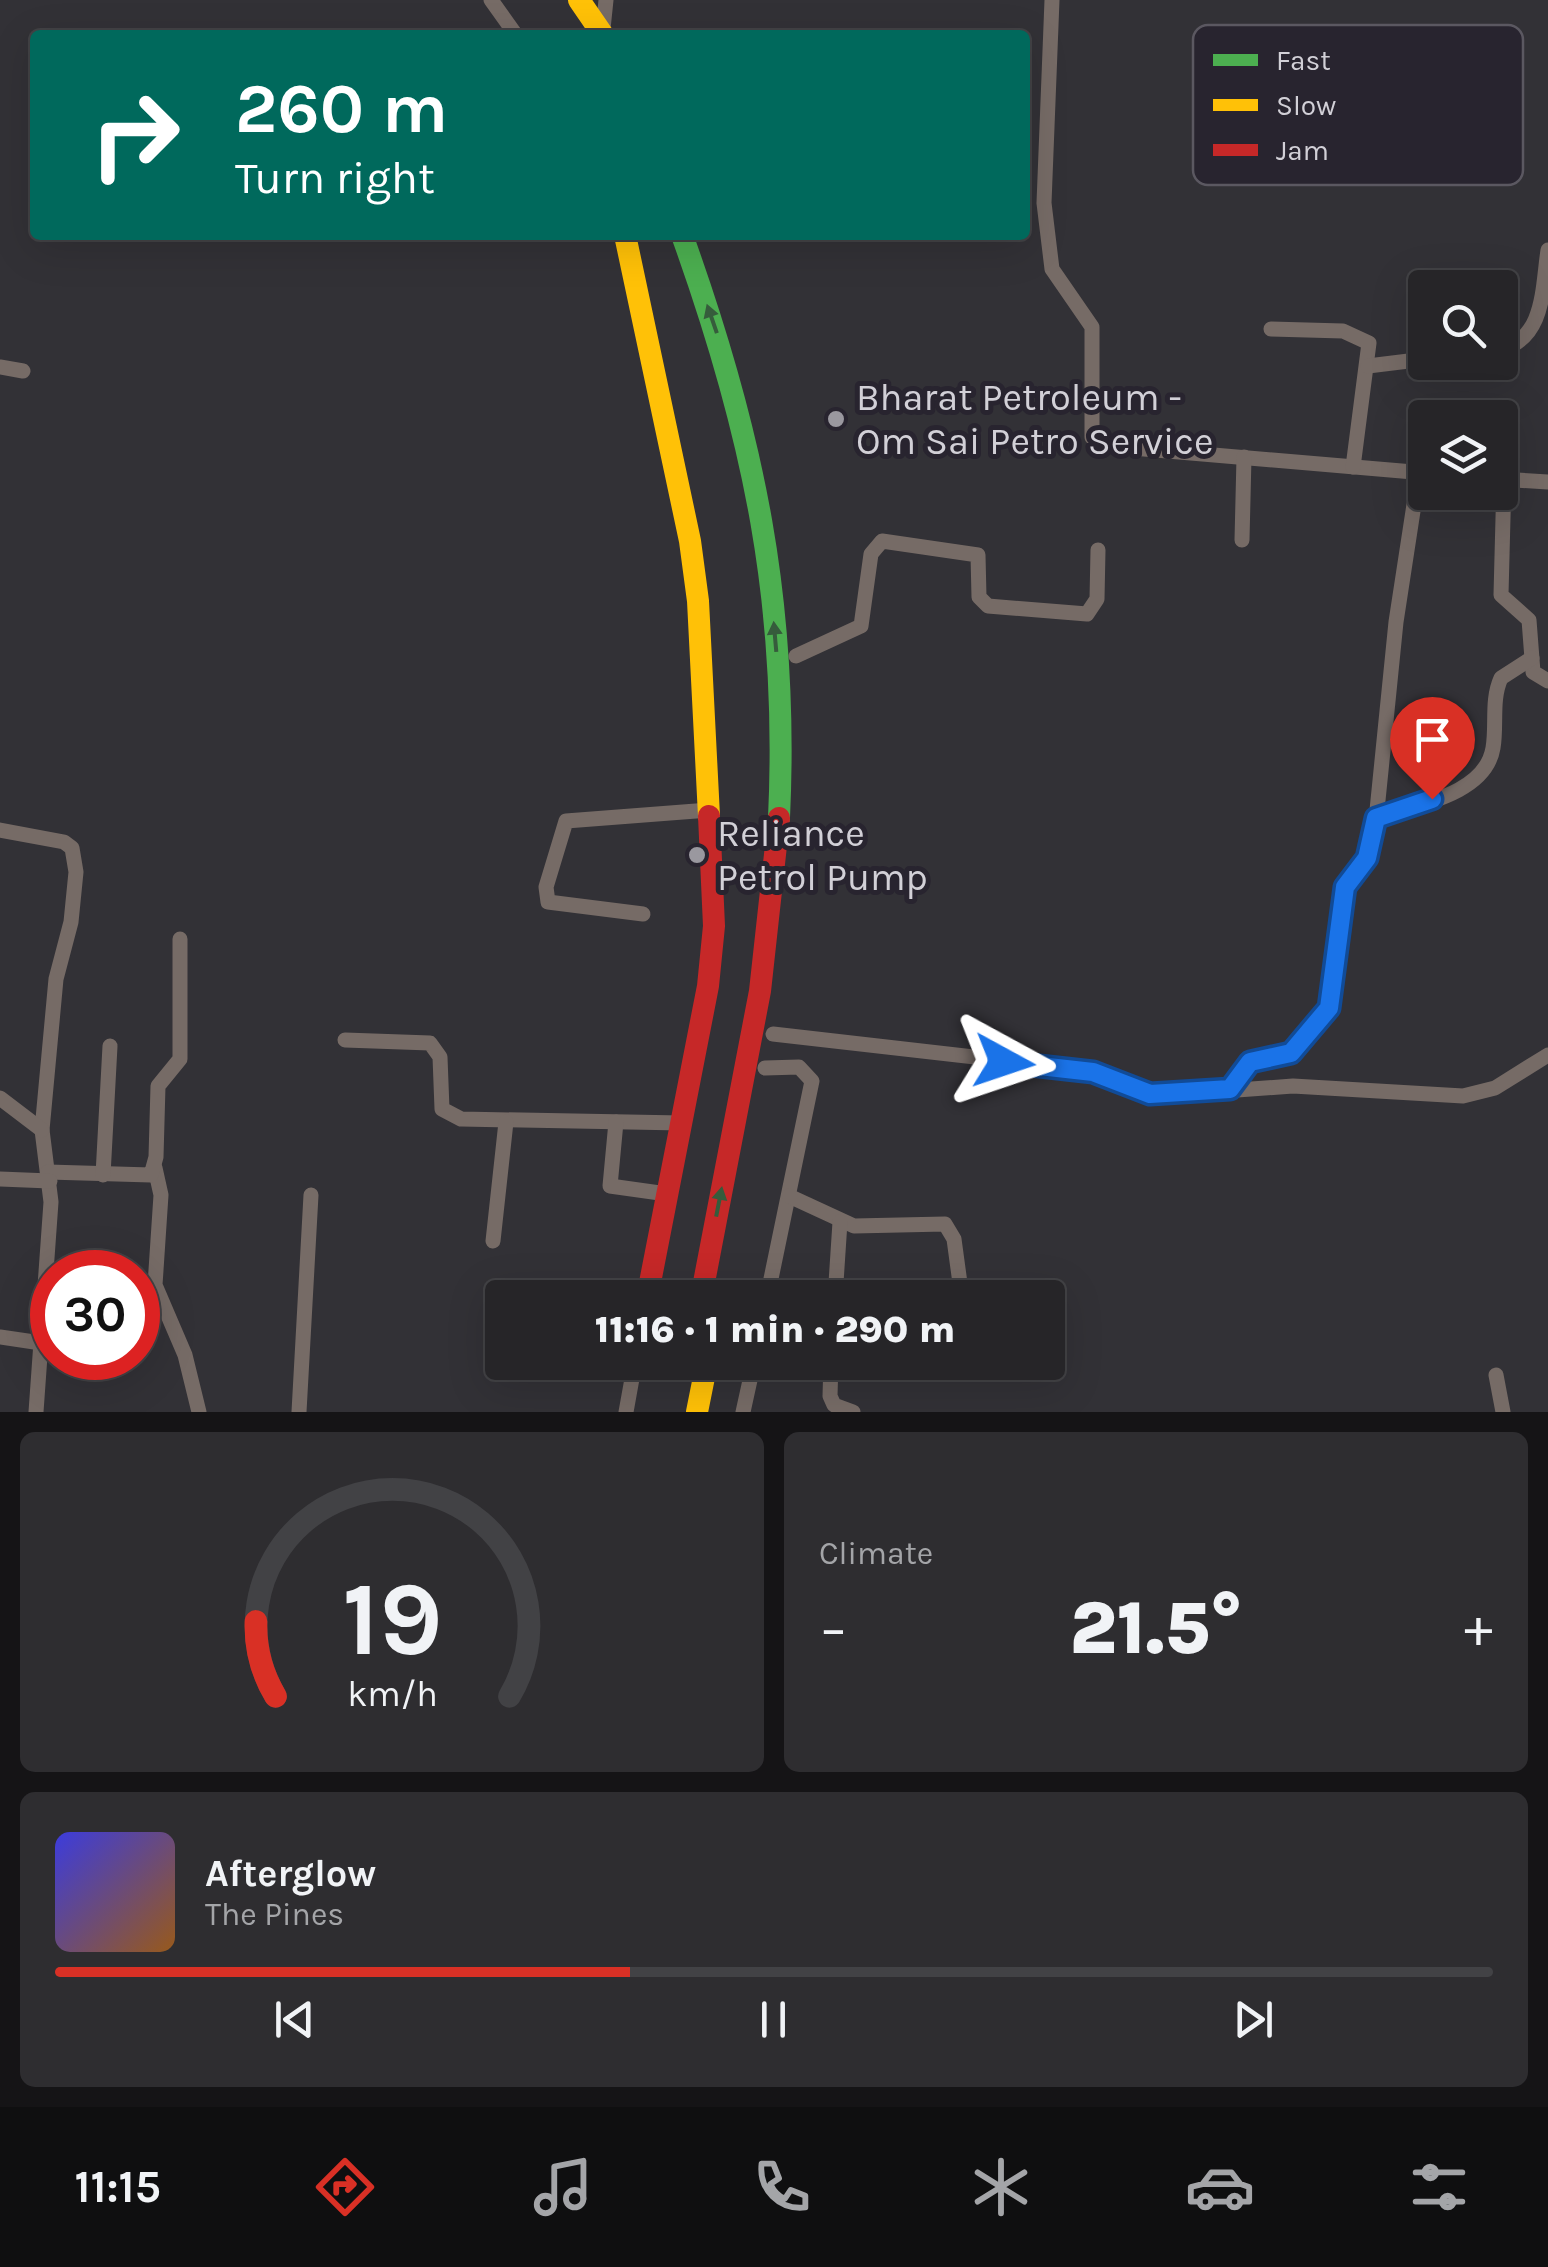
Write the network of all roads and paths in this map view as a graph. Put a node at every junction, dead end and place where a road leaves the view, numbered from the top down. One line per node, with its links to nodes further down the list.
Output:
1 (492, 0): 6 (street)
2 (560, 0): 7 (main road)
3 (579, 0): 8 (main road)
4 (606, 0): 9 (street)
5 (1052, 0): 20 (street)
6 (513, 30)
7 (591, 30)
8 (593, 30)
9 (596, 30)
10 (626, 240): 32 (main road)
11 (684, 240): 59 (main road, one-way to 11)
12 (704, 240): 29 (main road)
13 (1548, 250): 15 (street)
14 (1271, 330): 17 (street)
15 (1518, 344)
16 (1408, 361): 17 (street)
17 (1368, 366): 21 (street)
18 (0, 367): 19 (street)
19 (23, 372)
20 (1244, 457): 21 (street); 27 (street)
21 (1353, 466): 22 (street)
22 (1408, 471)
23 (1518, 480): 24 (street)
24 (1548, 482)
25 (1416, 510): 33 (street)
26 (1501, 510): 30 (street)
27 (1242, 540)
28 (1098, 550): 29 (street)
29 (796, 656): 37 (main road)
30 (1532, 658): 31 (street); 33 (street)
31 (1548, 681)
32 (709, 810): 35 (street); 46 (main road)
33 (1376, 818): 42 (street)
34 (0, 830): 47 (street)
35 (643, 914)
36 (180, 939): 48 (street)
37 (773, 1034): 41 (main road); 42 (street)
38 (344, 1040): 44 (street)
39 (110, 1046): 49 (street)
40 (1548, 1055): 42 (street)
41 (765, 1068): 54 (street); 60 (main road)
42 (1230, 1089)
43 (0, 1098): 47 (street)
44 (506, 1122): 45 (street); 56 (street)
45 (616, 1122): 46 (street); 52 (street)
46 (682, 1122): 52 (main road)
47 (42, 1130): 50 (street)
48 (155, 1168): 49 (street); 74 (street)
49 (103, 1174): 50 (street)
50 (49, 1176): 51 (street); 57 (street)
51 (0, 1179)
52 (667, 1194): 58 (main road)
53 (310, 1195): 75 (street)
54 (789, 1196): 55 (street); 61 (street)
55 (840, 1222): 62 (street); 63 (street)
56 (493, 1242)
57 (45, 1250)
58 (650, 1280)
59 (704, 1280)
60 (724, 1280)
61 (772, 1280)
62 (836, 1280)
63 (960, 1280)
64 (0, 1338): 65 (street)
65 (30, 1342)
66 (1496, 1375): 81 (street)
67 (38, 1380): 73 (street)
68 (632, 1380): 76 (street)
69 (685, 1380): 77 (main road)
70 (704, 1380): 78 (main road)
71 (750, 1380): 79 (street)
72 (830, 1380): 80 (street)
73 (36, 1412)
74 (199, 1412)
75 (299, 1412)
76 (626, 1412)
77 (679, 1412)
78 (697, 1412)
79 (743, 1412)
80 (853, 1412)
81 (1503, 1412)

